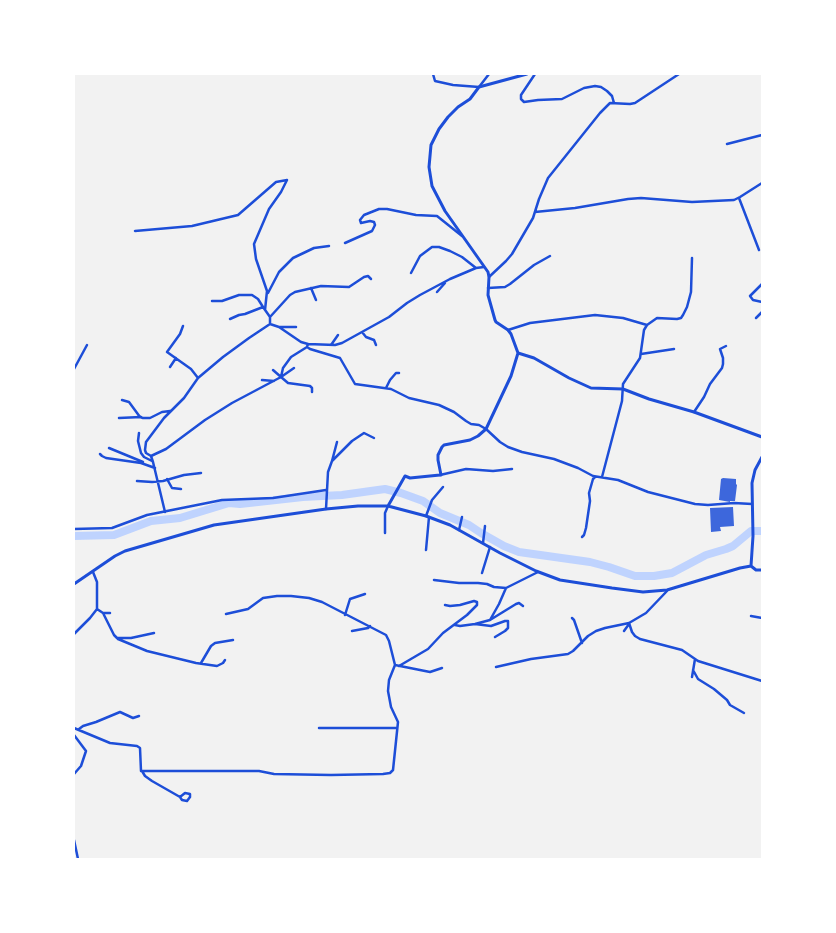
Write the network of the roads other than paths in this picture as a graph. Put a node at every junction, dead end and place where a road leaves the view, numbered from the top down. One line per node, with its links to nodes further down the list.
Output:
1 (433, 74): 6 (street)
2 (490, 74): 6 (street)
3 (527, 74): 6 (street)
4 (535, 74): 7 (street)
5 (679, 74): 7 (street)
6 (479, 86): 14 (street)
7 (615, 103): 12 (street)
8 (762, 135): 9 (street)
9 (727, 144)
10 (762, 183): 11 (street)
11 (739, 198): 12 (street); 17 (street)
12 (536, 212): 23 (street)
13 (135, 231): 30 (street)
14 (462, 236): 15 (street); 20 (street)
15 (345, 243)
16 (329, 246): 30 (street)
17 (759, 250)
18 (550, 256): 28 (street)
19 (692, 258): 41 (street)
20 (484, 267): 21 (street); 23 (street)
21 (476, 268): 22 (street); 25 (street)
22 (411, 273)
23 (489, 277): 28 (street)
24 (371, 279): 27 (street)
25 (445, 283): 29 (street); 46 (street)
26 (762, 284): 33 (street)
27 (311, 288): 31 (street); 37 (street)
28 (488, 288): 45 (street)
29 (437, 292)
30 (267, 295): 35 (street)
31 (316, 300)
32 (212, 301): 34 (street)
33 (762, 302)
34 (263, 307): 35 (street); 39 (street)
35 (265, 310): 37 (street)
36 (762, 312): 38 (street)
37 (270, 317): 40 (street)
38 (756, 318)
39 (230, 319)
40 (270, 324): 43 (street); 63 (street)
41 (647, 325): 45 (street); 55 (street)
42 (183, 326): 56 (street)
43 (279, 327): 44 (street); 49 (street)
44 (296, 327)
45 (508, 330): 54 (street)
46 (362, 332): 50 (street); 51 (street)
47 (338, 335): 50 (street)
48 (87, 345): 59 (street)
49 (308, 345): 50 (street); 62 (street); 66 (street)
50 (330, 345)
51 (376, 345)
52 (726, 346): 71 (street)
53 (674, 350): 55 (street)
54 (518, 353): 67 (street); 74 (street)
55 (641, 354): 67 (street)
56 (176, 358): 57 (street); 63 (street)
57 (170, 367)
58 (294, 368): 62 (street)
59 (74, 369)
60 (273, 370): 62 (street)
61 (399, 373): 66 (street)
62 (281, 377): 65 (street); 68 (street)
63 (198, 378): 70 (street)
64 (262, 380): 65 (street)
65 (274, 381): 81 (street)
66 (386, 388): 74 (street)
67 (623, 389): 71 (street); 91 (street)
68 (312, 392)
69 (122, 400): 72 (street)
70 (170, 411): 72 (street); 81 (street)
71 (694, 412): 76 (street)
72 (141, 417): 73 (street)
73 (119, 418)
74 (486, 429): 89 (street); 90 (street)
75 (139, 433): 83 (street)
76 (762, 437)
77 (374, 438): 84 (street)
78 (337, 442): 84 (street)
79 (109, 448): 85 (street)
80 (100, 454): 85 (street)
81 (150, 456): 83 (street)
82 (762, 457): 98 (street)
83 (153, 461): 86 (street)
84 (332, 461): 97 (street)
85 (145, 464): 86 (street)
86 (155, 468): 94 (street)
87 (512, 469): 89 (street)
88 (201, 473): 92 (street)
89 (440, 475): 99 (street)
90 (595, 476): 91 (street); 108 (street)
91 (602, 477): 98 (street)
92 (167, 479): 94 (street); 96 (street)
93 (137, 481): 94 (street)
94 (158, 481): 101 (street)
95 (443, 487): 102 (street)
96 (181, 489)
97 (326, 491): 100 (street); 101 (street)
98 (752, 504): 112 (street)
99 (388, 506): 100 (street); 102 (street); 107 (street)
100 (326, 509): 114 (street)
101 (166, 512): 105 (street)
102 (427, 517): 106 (street); 111 (street)
103 (462, 517): 106 (street)
104 (485, 526): 109 (street)
105 (74, 529)
106 (459, 530): 109 (street)
107 (385, 533)
108 (582, 537)
109 (483, 543): 110 (street)
110 (490, 548): 115 (street); 116 (street)
111 (426, 550)
112 (751, 566): 113 (street); 120 (street)
113 (762, 570)
114 (93, 572): 118 (street); 124 (street)
115 (538, 572): 119 (street); 120 (street)
116 (482, 573)
117 (434, 580): 119 (street)
118 (74, 584)
119 (506, 588): 132 (street)
120 (667, 590): 133 (street)
121 (366, 594): 128 (street)
122 (446, 605): 134 (street)
123 (523, 606): 132 (street)
124 (97, 609): 125 (street); 140 (street)
125 (103, 613): 126 (street); 142 (street)
126 (110, 613)
127 (226, 614): 128 (street)
128 (345, 614): 136 (street)
129 (751, 616): 131 (street)
130 (572, 618): 144 (street)
131 (762, 618)
132 (490, 620): 135 (street)
133 (629, 623): 138 (street); 144 (street); 145 (street)
134 (455, 624): 135 (street); 149 (street)
135 (475, 624): 141 (street)
136 (370, 626): 137 (street); 148 (street)
137 (352, 631)
138 (624, 631)
139 (154, 633): 142 (street)
140 (74, 634)
141 (495, 637)
142 (117, 638): 147 (street)
143 (233, 640): 147 (street)
144 (582, 643): 150 (street)
145 (695, 659): 152 (street); 154 (street)
146 (225, 660): 147 (street)
147 (201, 664)
148 (395, 665): 149 (street); 159 (street)
149 (399, 666): 151 (street)
150 (496, 667)
151 (442, 668)
152 (694, 670): 153 (street); 155 (street)
153 (692, 677)
154 (762, 681)
155 (744, 713)
156 (139, 716): 160 (street)
157 (74, 728): 160 (street)
158 (319, 728): 159 (street)
159 (397, 728): 162 (street)
160 (78, 730): 162 (street)
161 (74, 735): 163 (street)
162 (142, 771): 164 (street)
163 (74, 774)
164 (180, 797)
165 (74, 842): 166 (street)
166 (78, 859)

